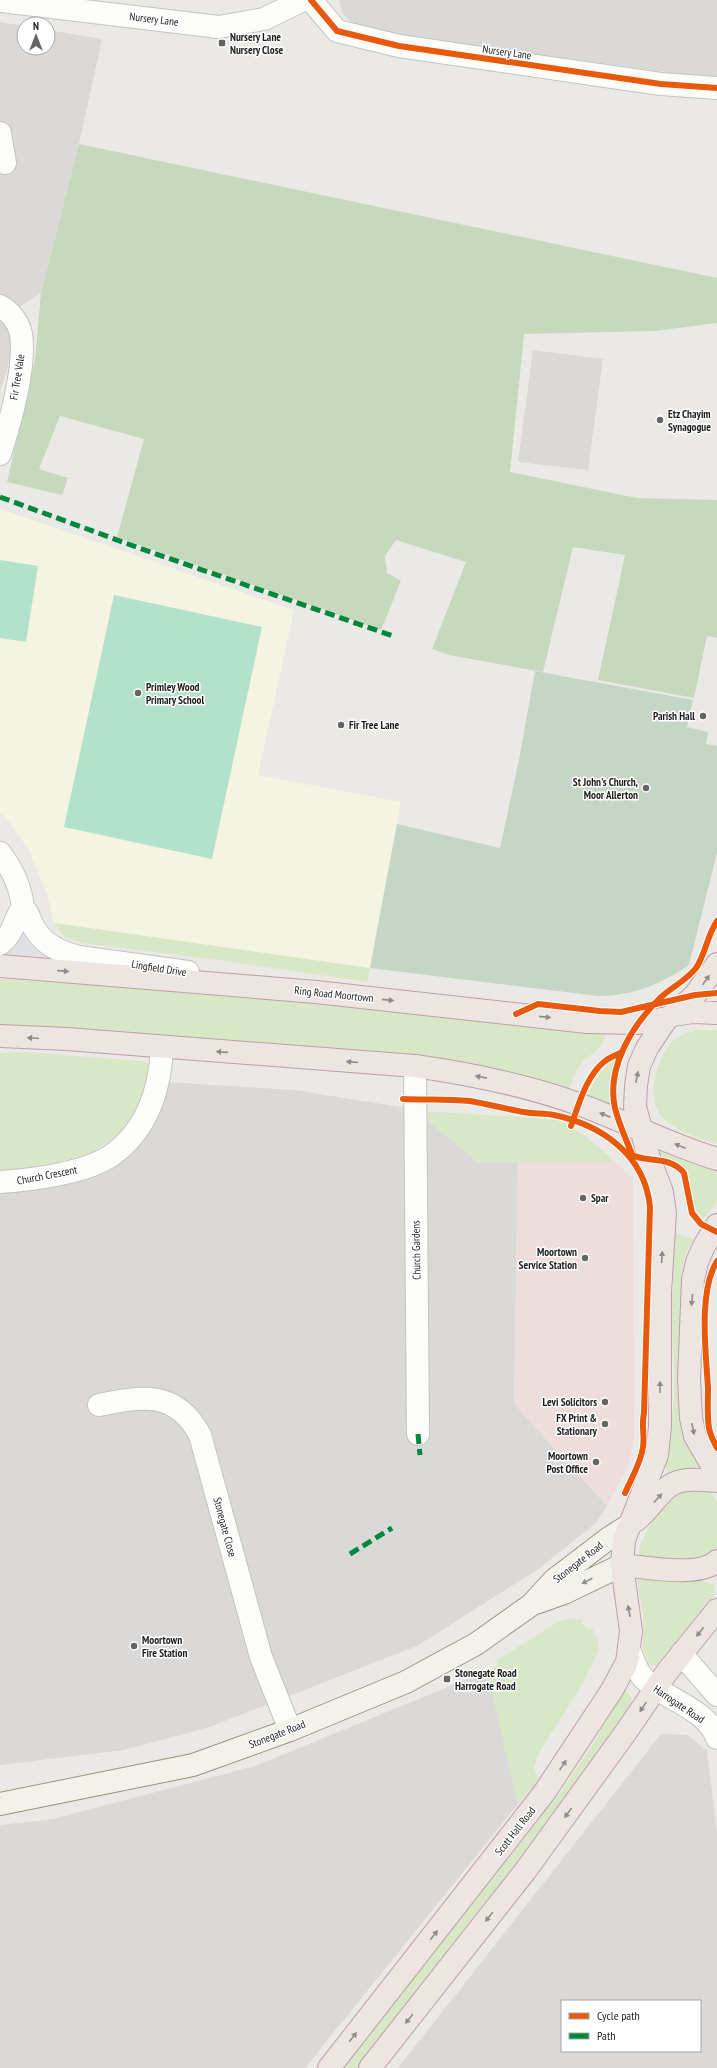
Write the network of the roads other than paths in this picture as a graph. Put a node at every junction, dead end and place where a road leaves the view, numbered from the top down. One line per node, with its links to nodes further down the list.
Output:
1 (303, 0): 3 (street, Nursery Lane)
2 (311, 0): 4 (street, Nursery Lane)
3 (0, 1)
4 (717, 88)
5 (0, 133): 6 (street)
6 (5, 163)
7 (0, 306): 8 (street, Fir Tree Vale)
8 (0, 454)
9 (0, 853): 10 (street, Lingfield Drive)
10 (24, 908): 11 (street); 14 (street, Lingfield Drive)
11 (0, 944)
12 (717, 964): 16 (highway, one-way to 12)
13 (0, 966): 14 (highway, Ring Road Moortown, one-way to 14)
14 (316, 992): 16 (highway, Ring Road Moortown, one-way to 16)
15 (717, 1013): 16 (highway, Ring Road Moortown)
16 (670, 1017): 20 (highway, Scott Hall Road, one-way to 16)
17 (0, 1036): 18 (highway, one-way to 17)
18 (162, 1048): 19 (highway, one-way to 18); 22 (street, Church Crescent)
19 (415, 1066): 20 (highway, one-way to 19); 25 (street, Church Gardens)
20 (641, 1129): 21 (highway, one-way to 20); 28 (highway, Scott Hall Road, one-way to 20)
21 (717, 1159)
22 (0, 1182)
23 (717, 1224): 26 (highway, one-way to 26)
24 (99, 1405): 37 (street, Stonegate Close)
25 (418, 1434)
26 (717, 1474)
27 (717, 1481): 28 (highway, one-way to 27)
28 (630, 1524): 30 (highway, Scott Hall Road); 31 (main road, Stonegate Road)
29 (717, 1561): 30 (highway)
30 (622, 1565): 31 (main road, Stonegate Road, one-way to 31); 33 (highway, Scott Hall Road, one-way to 30)
31 (531, 1605): 37 (main road, Stonegate Road)
32 (717, 1610): 34 (highway, one-way to 34)
33 (629, 1649): 35 (street, Harrogate Road); 40 (highway, Scott Hall Road, one-way to 33)
34 (682, 1653): 35 (highway); 36 (street)
35 (656, 1689): 38 (street, Harrogate Road); 41 (highway, one-way to 41)
36 (717, 1695)
37 (290, 1730): 39 (main road, Stonegate Road)
38 (717, 1738)
39 (0, 1804)
40 (329, 2068)
41 (370, 2068)

